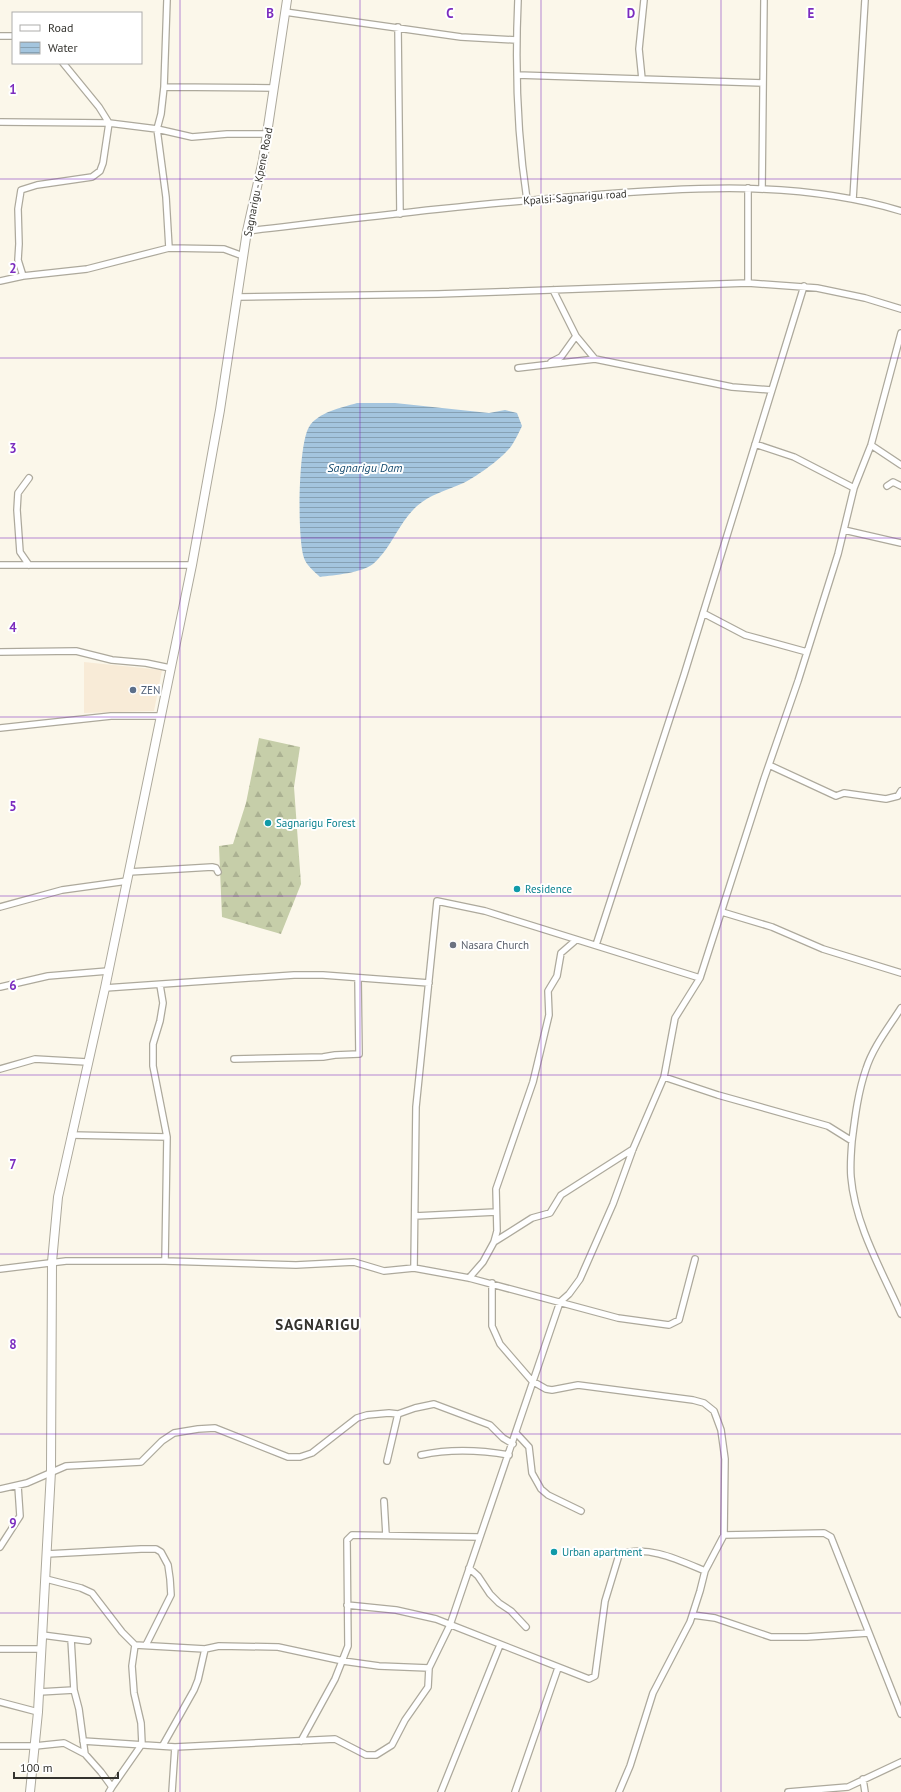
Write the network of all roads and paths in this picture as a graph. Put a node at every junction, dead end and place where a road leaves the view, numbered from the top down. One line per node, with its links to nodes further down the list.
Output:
1 (167, 0): 16 (street)
2 (287, 0): 7 (street, Sagnarigu - Kpene Road)
3 (518, 0): 11 (street)
4 (644, 0): 14 (street)
5 (764, 0): 15 (street)
6 (865, 0): 24 (street)
7 (285, 12): 8 (street); 17 (street, Sagnarigu - Kpene Road)
8 (398, 27): 11 (street); 27 (street)
9 (0, 36): 10 (street)
10 (12, 36)
11 (516, 40): 13 (street)
12 (64, 64): 19 (street)
13 (517, 74): 14 (street); 25 (street)
14 (642, 79): 15 (street)
15 (763, 83): 23 (street)
16 (164, 87): 17 (street); 20 (street)
17 (274, 88): 21 (street, Sagnarigu - Kpene Road)
18 (0, 122): 19 (street)
19 (110, 123): 20 (street); 31 (street)
20 (157, 129): 21 (street); 29 (street)
21 (268, 134): 28 (street, Sagnarigu - Kpene Road)
22 (748, 188): 23 (street, Kpalsi-Sagnarigu road); 25 (street, Kpalsi-Sagnarigu road); 33 (street)
23 (762, 189): 24 (street, Kpalsi-Sagnarigu road)
24 (853, 199): 26 (street, Kpalsi-Sagnarigu road)
25 (527, 200): 27 (street, Kpalsi-Sagnarigu road)
26 (901, 211)
27 (400, 214): 28 (street, Kpalsi-Sagnarigu road)
28 (247, 231): 30 (street, Sagnarigu - Kpene Road)
29 (169, 248): 30 (street); 31 (street)
30 (243, 256): 36 (street, Sagnarigu - Kpene Road)
31 (23, 276): 32 (street)
32 (0, 281)
33 (748, 283): 34 (street); 35 (street)
34 (804, 286): 37 (street); 43 (street)
35 (553, 290): 36 (street); 39 (street)
36 (238, 297): 55 (street, Sagnarigu - Kpene Road)
37 (901, 309)
38 (901, 333): 45 (street)
39 (576, 336): 40 (street); 41 (street)
40 (595, 360): 41 (street); 43 (street)
41 (547, 364): 42 (street)
42 (518, 368)
43 (771, 390): 44 (street)
44 (755, 444): 50 (street); 56 (street)
45 (871, 445): 46 (street); 50 (street)
46 (901, 465)
47 (29, 478): 54 (street)
48 (887, 486): 49 (street)
49 (901, 486)
50 (854, 488): 51 (street)
51 (844, 530): 52 (street); 58 (street)
52 (901, 542)
53 (0, 565): 54 (street)
54 (29, 565): 55 (street)
55 (192, 565): 59 (street, Sagnarigu - Kpene Road)
56 (703, 613): 58 (street); 70 (street)
57 (0, 652): 59 (street)
58 (807, 652): 62 (street)
59 (170, 668): 60 (street, Sagnarigu - Kpene Road)
60 (161, 716): 61 (street); 64 (street, Sagnarigu - Kpene Road)
61 (0, 728)
62 (769, 765): 63 (street); 68 (street)
63 (901, 791)
64 (129, 872): 65 (street); 66 (street, Sagnarigu - Kpene Road)
65 (218, 872)
66 (127, 881): 67 (street); 71 (street, Sagnarigu - Kpene Road)
67 (0, 907)
68 (722, 912): 72 (street); 74 (street)
69 (576, 940): 70 (street); 75 (street); 88 (street)
70 (596, 945): 74 (street)
71 (108, 971): 77 (street); 78 (street, Sagnarigu - Kpene Road)
72 (901, 973)
73 (358, 978): 75 (street); 76 (street); 80 (street)
74 (700, 978): 83 (street)
75 (429, 983): 89 (street)
76 (160, 985): 78 (street); 85 (street)
77 (0, 987)
78 (105, 988): 81 (street, Sagnarigu - Kpene Road)
79 (901, 1008): 86 (street)
80 (234, 1059)
81 (87, 1062): 82 (street); 84 (street, Sagnarigu - Kpene Road)
82 (0, 1069)
83 (664, 1076): 86 (street); 87 (street)
84 (71, 1135): 85 (street); 93 (street, Sagnarigu - Kpene Road)
85 (167, 1137): 92 (street)
86 (852, 1141): 99 (street)
87 (633, 1149): 90 (street); 98 (street)
88 (496, 1212): 89 (street); 90 (street)
89 (415, 1216): 95 (street)
90 (494, 1242): 96 (street)
91 (695, 1260): 98 (street)
92 (165, 1261): 93 (street); 95 (street)
93 (52, 1262): 94 (street); 107 (street, Sagnarigu - Kpene Road)
94 (0, 1268)
95 (414, 1268): 96 (street)
96 (469, 1278): 97 (street)
97 (492, 1283): 98 (street); 100 (street)
98 (560, 1302): 100 (street)
99 (901, 1314)
100 (532, 1381): 102 (street); 113 (street)
101 (398, 1414): 103 (street); 106 (street); 107 (street)
102 (516, 1433): 103 (street); 111 (street)
103 (513, 1444): 105 (street)
104 (421, 1455): 105 (street)
105 (509, 1455): 114 (street)
106 (387, 1461)
107 (51, 1471): 108 (street); 116 (street, Sagnarigu - Kpene Road)
108 (18, 1486): 109 (street); 115 (street)
109 (0, 1489)
110 (384, 1501): 112 (street)
111 (581, 1511)
112 (386, 1535): 114 (street); 120 (street)
113 (724, 1535): 118 (street); 124 (street)
114 (479, 1537): 117 (street)
115 (0, 1547)
116 (47, 1554): 119 (street, Sagnarigu - Kpene Road); 129 (street)
117 (469, 1568): 122 (street); 123 (street)
118 (705, 1571): 121 (street); 136 (street)
119 (46, 1579): 125 (street, Sagnarigu - Kpene Road); 128 (street)
120 (347, 1605): 122 (street); 134 (street)
121 (693, 1615): 124 (street); 157 (street)
122 (450, 1625): 130 (street); 135 (street)
123 (526, 1627)
124 (868, 1633): 141 (street)
125 (42, 1635): 126 (street); 132 (street, Sagnarigu - Kpene Road)
126 (71, 1639): 127 (street); 137 (street)
127 (88, 1641)
128 (135, 1645): 129 (street); 144 (street)
129 (146, 1645): 133 (street)
130 (500, 1645): 136 (street); 155 (street)
131 (0, 1649): 132 (street)
132 (42, 1649): 138 (street, Sagnarigu - Kpene Road)
133 (205, 1649): 134 (street); 145 (street)
134 (343, 1661): 135 (street); 143 (street)
135 (429, 1668): 143 (street)
136 (558, 1668): 156 (street)
137 (74, 1690): 138 (street); 142 (street)
138 (39, 1692): 140 (street, Sagnarigu - Kpene Road)
139 (0, 1702): 140 (street)
140 (38, 1712): 147 (street, Sagnarigu - Kpene Road)
141 (901, 1714)
142 (83, 1741): 144 (street); 149 (street)
143 (300, 1741): 148 (street)
144 (142, 1744): 145 (street); 152 (street)
145 (163, 1745): 148 (street)
146 (0, 1746): 147 (street)
147 (35, 1746): 149 (street); 153 (street, Sagnarigu - Kpene Road)
148 (175, 1746): 154 (street)
149 (85, 1754): 152 (street)
150 (901, 1762): 151 (street)
151 (863, 1779): 158 (street); 159 (street)
152 (110, 1790)
153 (30, 1792)
154 (172, 1792)
155 (441, 1792)
156 (515, 1792)
157 (619, 1792)
158 (788, 1792)
159 (865, 1792)

